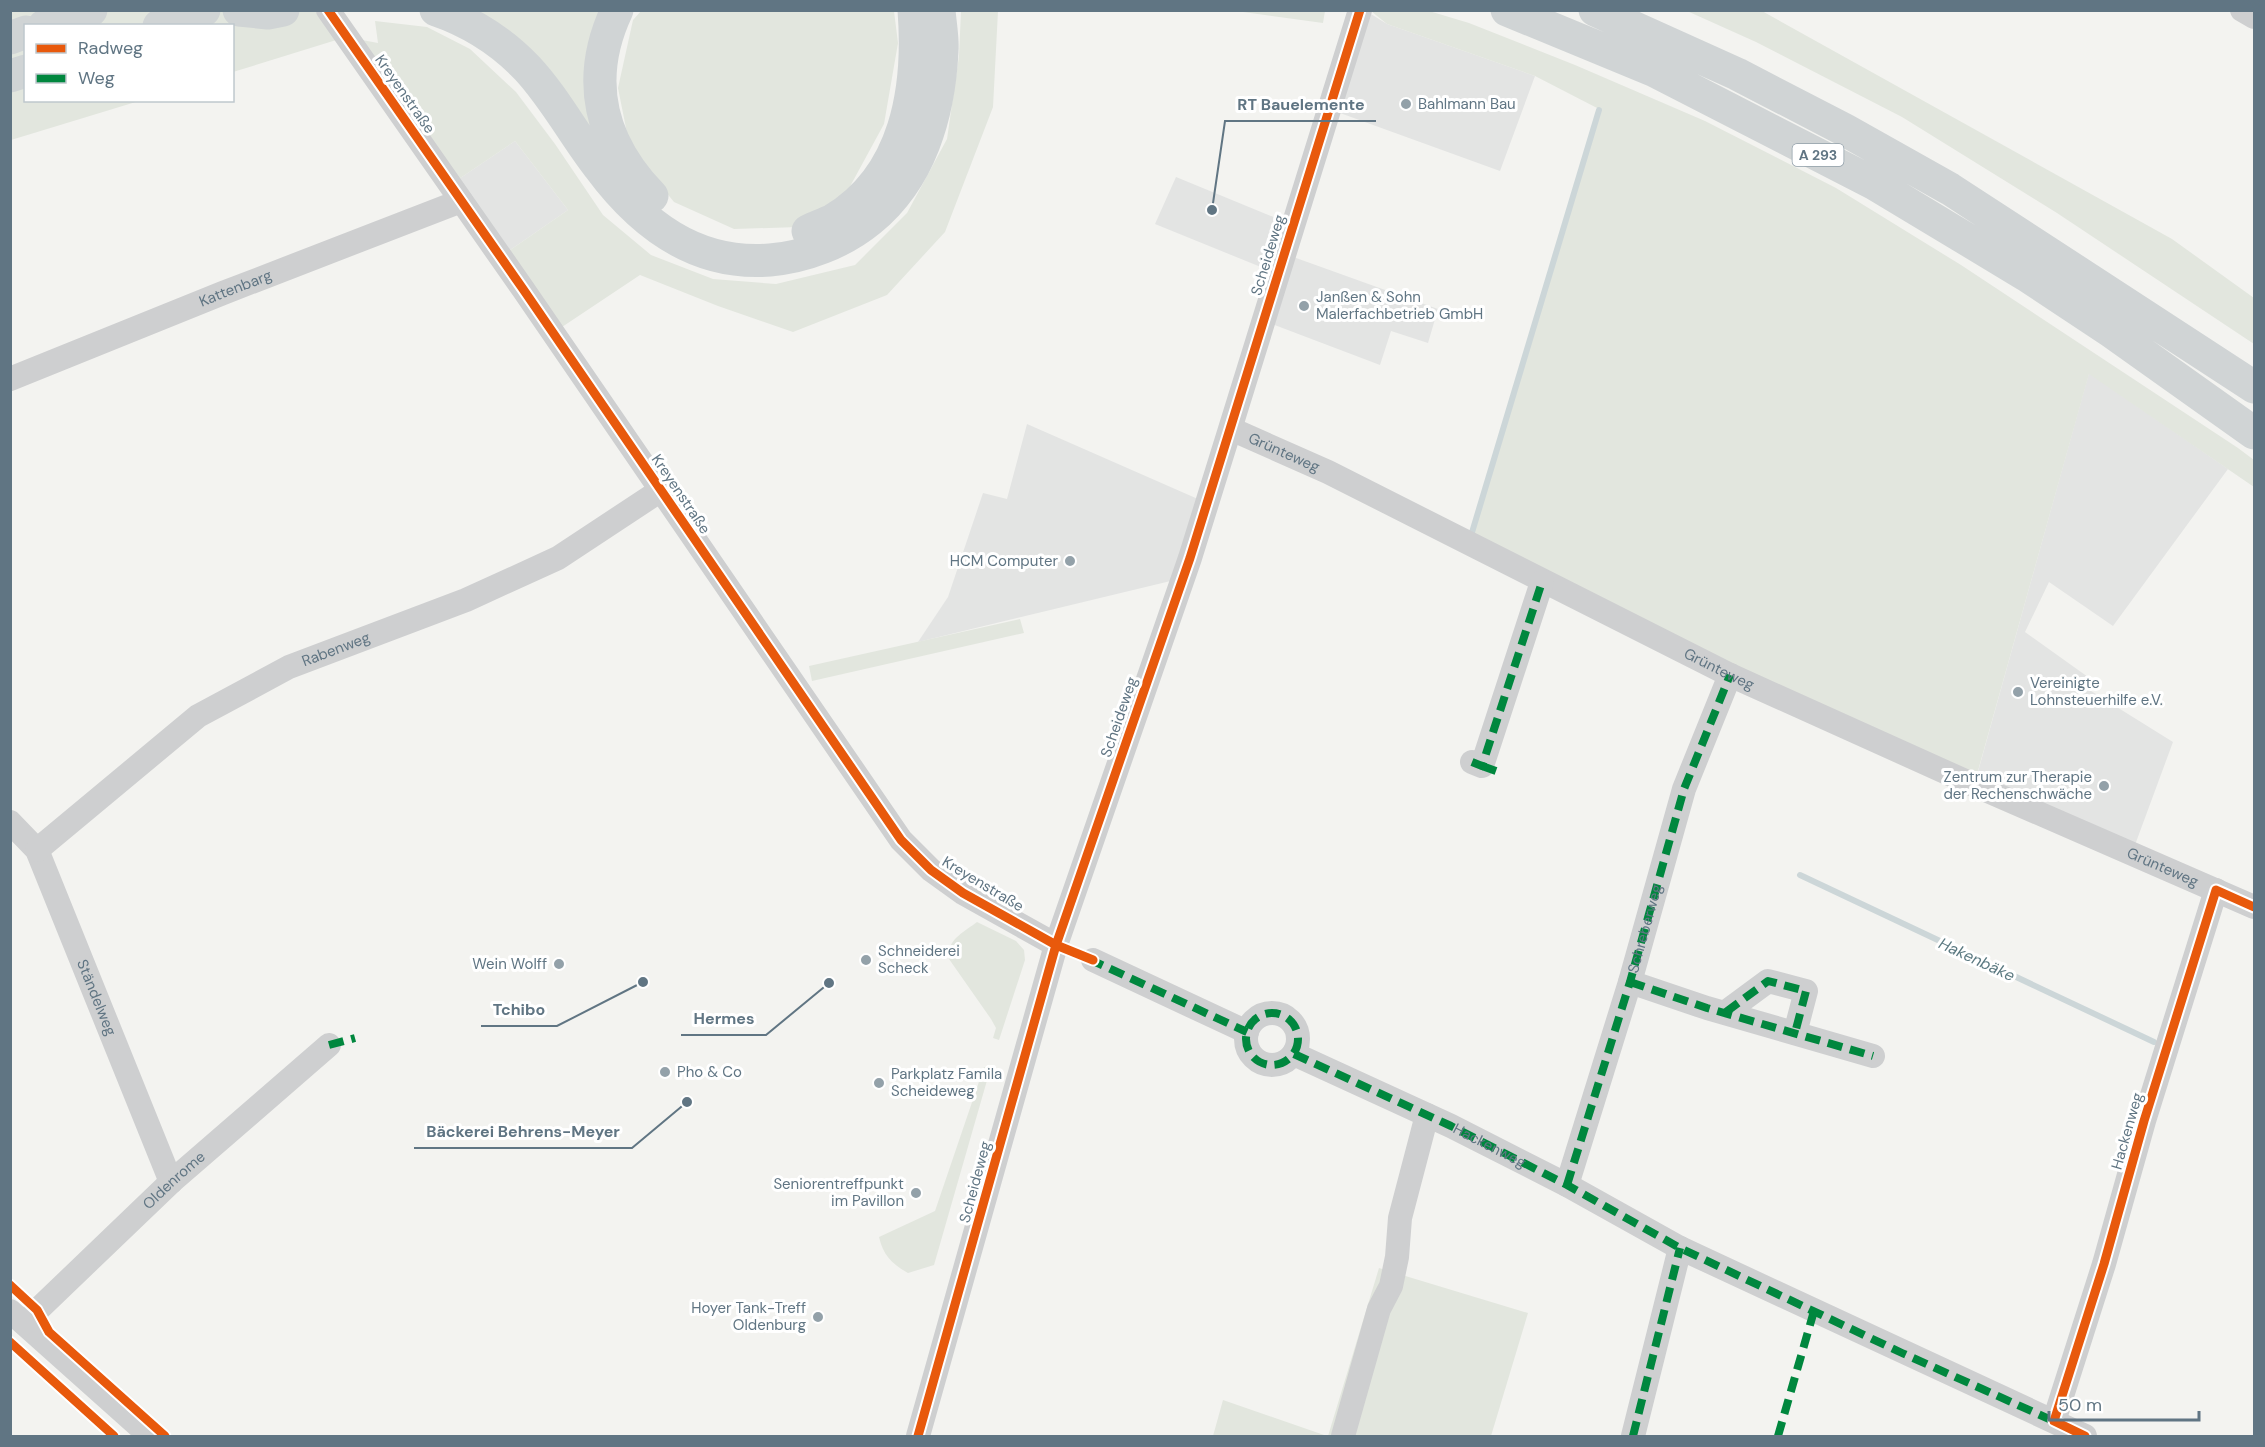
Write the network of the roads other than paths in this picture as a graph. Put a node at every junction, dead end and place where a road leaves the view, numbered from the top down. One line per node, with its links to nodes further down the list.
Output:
1 (62, 10): 16 (highway)
2 (91, 10): 17 (highway)
3 (204, 10): 18 (highway)
4 (239, 10): 5 (highway)
5 (284, 10)
6 (328, 10): 19 (street, Kreyenstraße)
7 (436, 10): 10 (highway)
8 (617, 10): 9 (highway)
9 (914, 10)
10 (939, 10)
11 (1360, 10): 22 (street, Scheideweg)
12 (1507, 10): 23 (highway, A 293)
13 (1595, 10): 21 (highway, A 293)
14 (2242, 10): 15 (street)
15 (2254, 17)
16 (45, 24)
17 (47, 24)
18 (165, 24)
19 (461, 201): 20 (street, Kattenbarg); 24 (street, Kreyenstraße)
20 (10, 379)
21 (2254, 387)
22 (1231, 429): 25 (street, Grünteweg); 32 (street, Scheideweg)
23 (2254, 433)
24 (661, 490): 29 (street, Rabenweg); 32 (street, Kreyenstraße)
25 (1542, 582): 26 (street, Grünteweg); 27 (street)
26 (1730, 675): 30 (street, Grünteweg); 34 (street, Schreberweg)
27 (1483, 766)
28 (10, 822): 29 (street, Ständelweg)
29 (37, 850): 42 (street, Ständelweg)
30 (2216, 890): 31 (street); 46 (street, Hackenweg)
31 (2254, 908)
32 (1056, 945): 48 (street, Scheideweg)
33 (1093, 960): 36 (street)
34 (1630, 982): 35 (street); 43 (street, Schreberweg)
35 (1726, 1012): 37 (street); 37 (street)
36 (1247, 1032): 39 (street); 39 (street)
37 (1795, 1033): 40 (street)
38 (329, 1045): 42 (street, Oldenrome)
39 (1294, 1054): 41 (street, Hackenweg)
40 (1873, 1056)
41 (1427, 1115): 43 (street, Hackenweg); 49 (street)
42 (171, 1182): 45 (street, Oldenrome)
43 (1567, 1185): 44 (street, Hackenweg)
44 (1680, 1248): 46 (street, Hackenweg); 50 (street)
45 (17, 1317): 47 (street)
46 (2054, 1421): 51 (street)
47 (150, 1437)
48 (918, 1437)
49 (1343, 1437)
50 (1633, 1437)
51 (2085, 1437)

